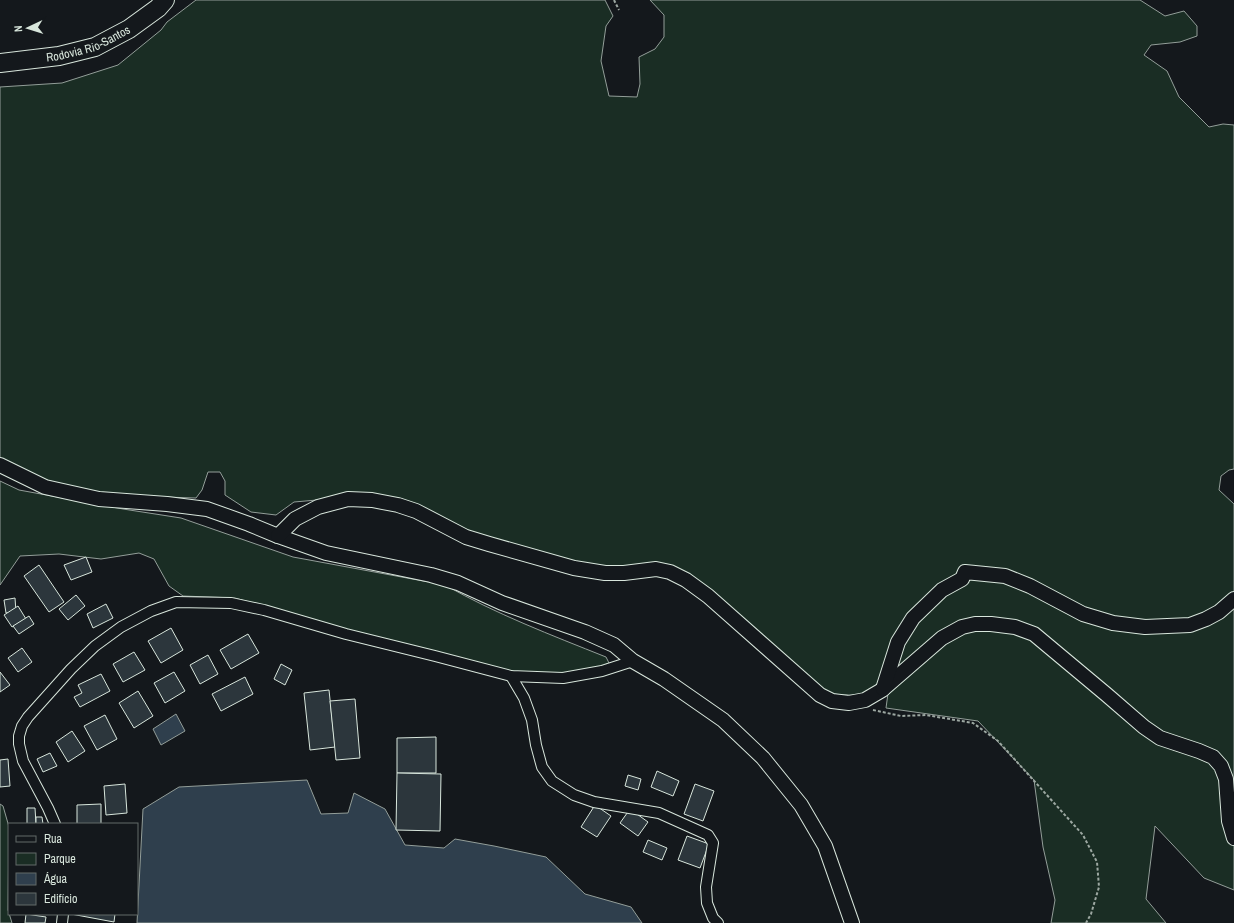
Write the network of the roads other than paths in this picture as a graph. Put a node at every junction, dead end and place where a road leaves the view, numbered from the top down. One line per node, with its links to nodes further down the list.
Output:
1 (166, 0): 2 (highway, Rodovia Rio-Santos)
2 (0, 63)
3 (0, 465): 4 (street)
4 (278, 536): 6 (street); 8 (street)
5 (1234, 599): 8 (street)
6 (633, 661): 7 (street); 12 (street)
7 (511, 676): 9 (street); 11 (street)
8 (882, 690): 10 (street)
9 (55, 823)
10 (1234, 838)
11 (718, 923)
12 (852, 923)

